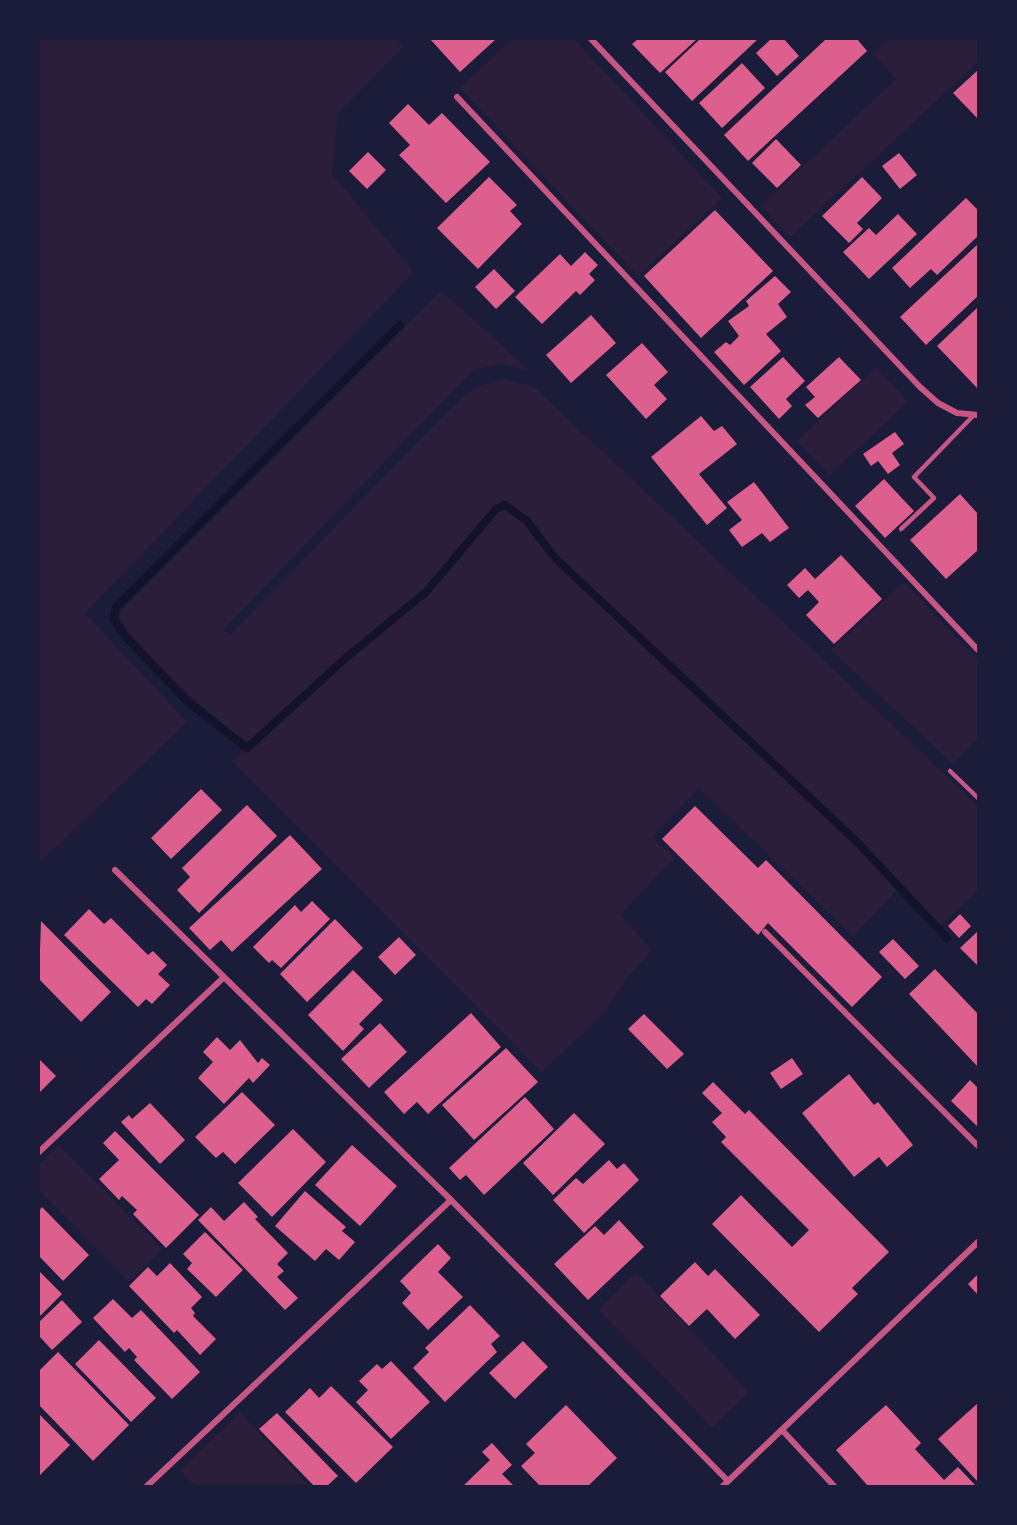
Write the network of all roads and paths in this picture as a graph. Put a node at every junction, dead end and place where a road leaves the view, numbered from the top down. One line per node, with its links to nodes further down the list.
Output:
1 (591, 39): 3 (street)
2 (457, 97): 5 (street)
3 (976, 416): 4 (lane)
4 (901, 529)
5 (978, 650)
6 (950, 771): 7 (lane)
7 (978, 798)
8 (115, 870): 10 (street)
9 (765, 932): 11 (street)
10 (223, 978): 12 (street); 13 (street)
11 (978, 1146)
12 (39, 1152)
13 (452, 1200): 16 (street); 17 (street)
14 (978, 1242): 15 (street)
15 (782, 1430): 16 (street); 18 (street)
16 (725, 1484)
17 (147, 1486)
18 (834, 1486)

